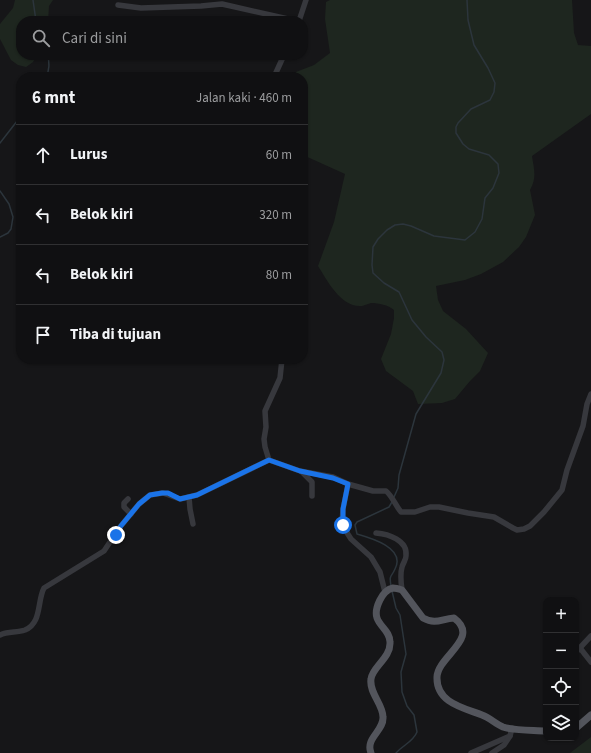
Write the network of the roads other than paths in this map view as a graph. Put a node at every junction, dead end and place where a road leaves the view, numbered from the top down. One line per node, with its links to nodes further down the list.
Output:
1 (306, 0): 4 (street)
2 (118, 5): 3 (street)
3 (276, 16)
4 (300, 16)
5 (282, 60): 6 (street)
6 (276, 72)
7 (281, 364): 9 (street)
8 (591, 394): 11 (street)
9 (269, 460): 10 (street); 13 (street)
10 (300, 471): 11 (street); 12 (street)
11 (348, 484): 19 (street)
12 (312, 496)
13 (189, 497): 15 (street); 16 (street)
14 (128, 499): 15 (street)
15 (131, 514): 20 (street)
16 (193, 524)
17 (376, 533): 18 (street)
18 (402, 590): 19 (main road); 27 (main road)
19 (385, 592): 30 (main road)
20 (0, 635)
21 (591, 636): 22 (street)
22 (579, 649)
23 (579, 651): 24 (street)
24 (591, 662)
25 (591, 715): 26 (main road)
26 (579, 724)
27 (512, 728): 28 (main road); 29 (street)
28 (543, 731)
29 (510, 736): 31 (street); 32 (street)
30 (371, 753)
31 (471, 753)
32 (492, 753)

